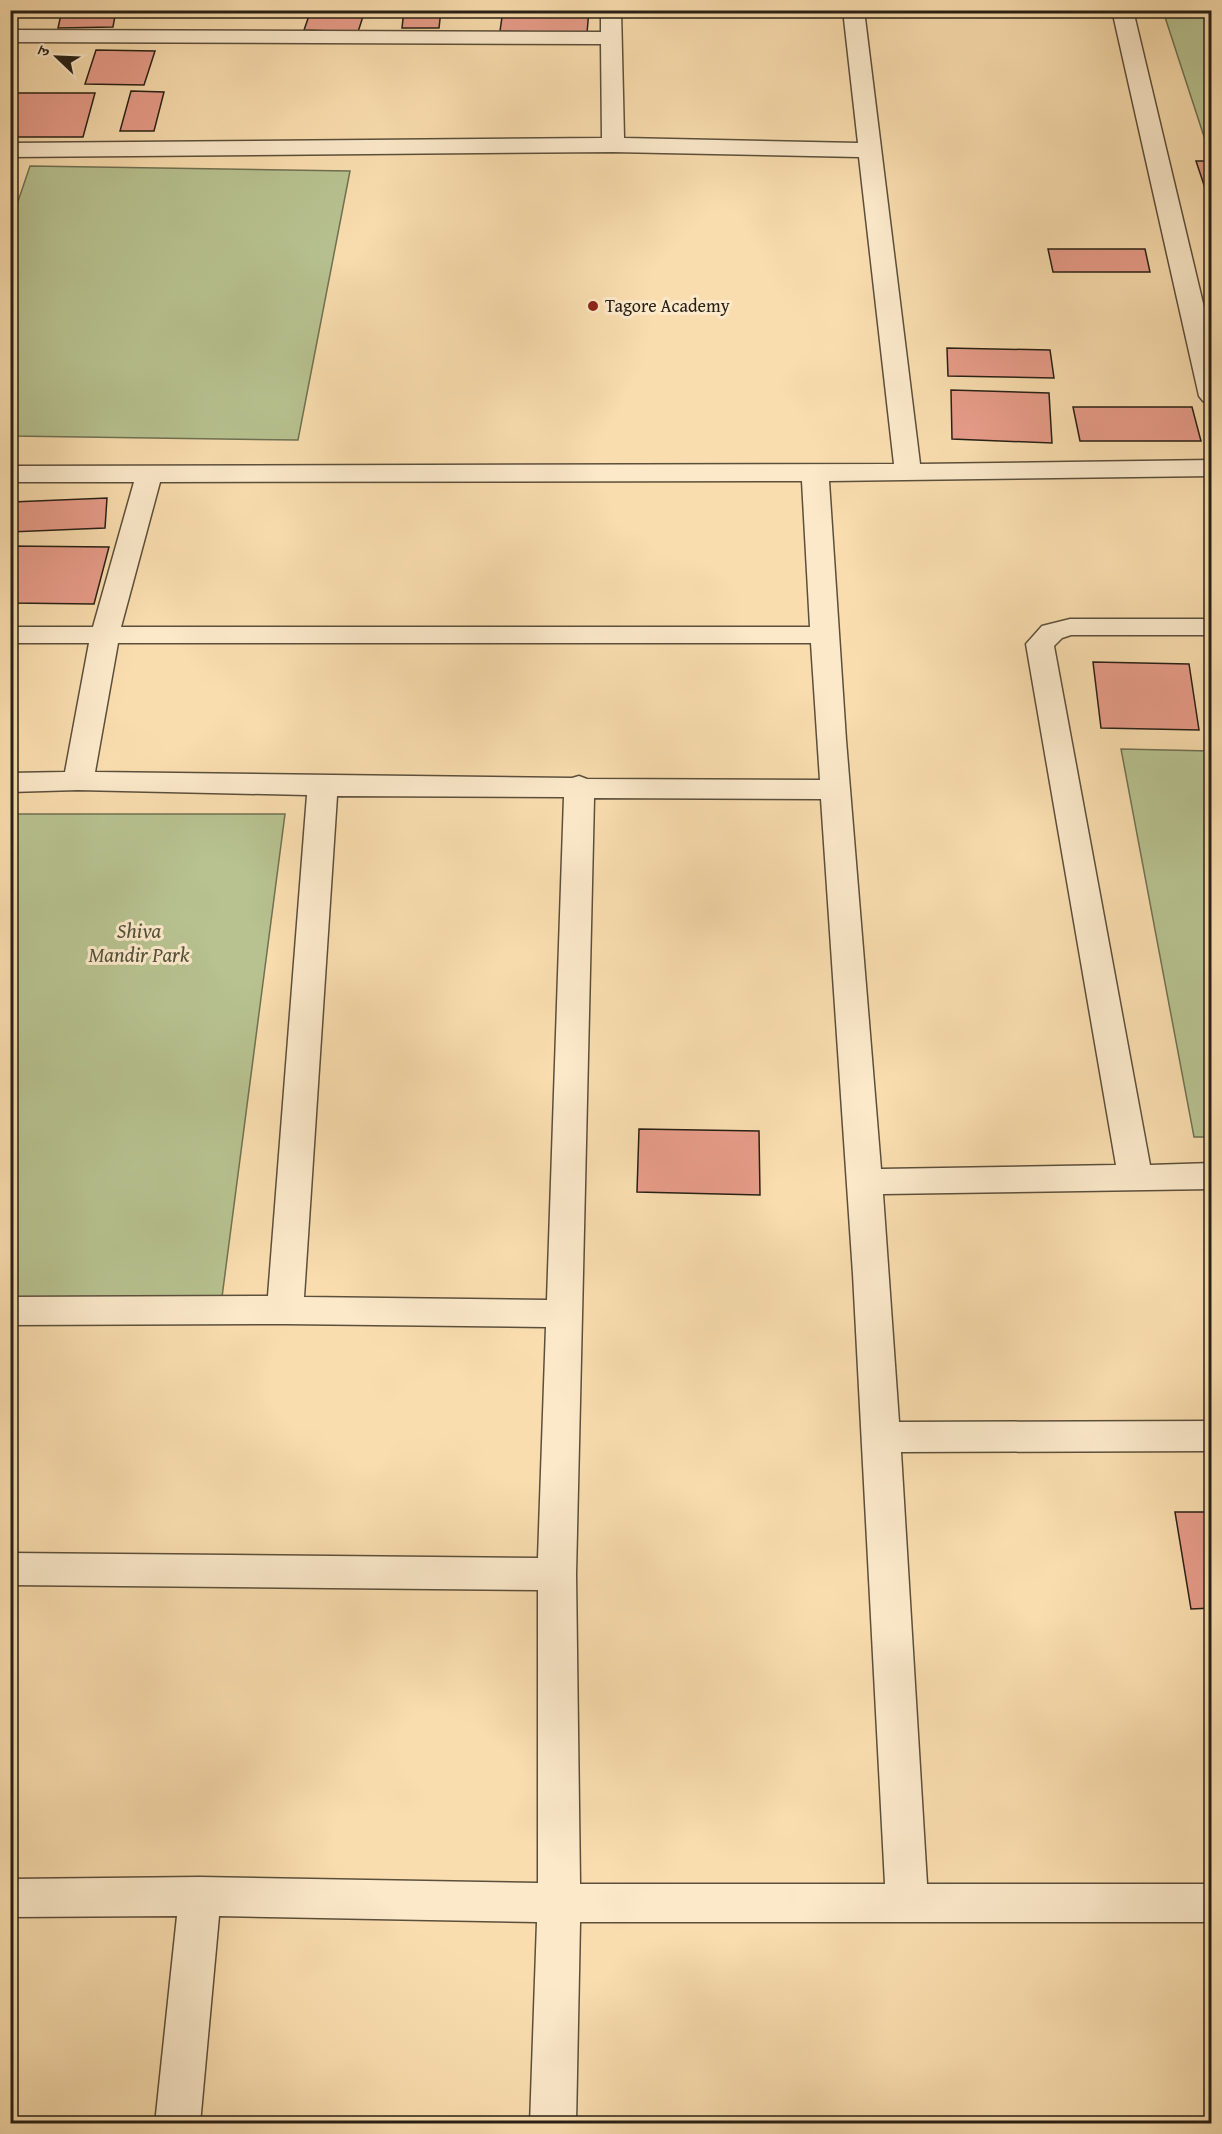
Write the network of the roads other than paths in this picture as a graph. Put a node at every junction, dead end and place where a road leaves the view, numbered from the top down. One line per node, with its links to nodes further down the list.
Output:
1 (611, 10): 5 (street)
2 (853, 10): 8 (street)
3 (1122, 10): 9 (street)
4 (10, 36): 5 (street)
5 (612, 38): 6 (street)
6 (613, 145): 7 (street); 8 (street)
7 (10, 150)
8 (869, 150): 11 (street)
9 (1212, 396)
10 (1212, 468): 11 (street)
11 (908, 470): 12 (street)
12 (815, 473): 14 (street); 16 (street)
13 (10, 474): 14 (street)
14 (149, 474): 18 (street)
15 (1212, 627): 25 (street)
16 (824, 634): 18 (street); 23 (street)
17 (10, 635): 18 (street)
18 (105, 636): 19 (street)
19 (78, 781): 20 (street); 21 (street)
20 (10, 783)
21 (323, 786): 22 (street); 27 (street)
22 (579, 786): 23 (street); 29 (street)
23 (834, 790): 26 (street)
24 (1212, 1176): 25 (street)
25 (1135, 1178): 26 (street)
26 (865, 1182): 31 (street)
27 (285, 1310): 28 (street); 29 (street)
28 (10, 1311)
29 (566, 1314): 33 (street)
30 (1212, 1436): 31 (street)
31 (882, 1437): 38 (street)
32 (10, 1569): 33 (street)
33 (557, 1574): 36 (street)
34 (200, 1896): 35 (street); 36 (street); 39 (street)
35 (10, 1898)
36 (559, 1903): 38 (street); 40 (street)
37 (1212, 1903): 38 (street)
38 (907, 1904)
39 (177, 2124)
40 (553, 2124)

